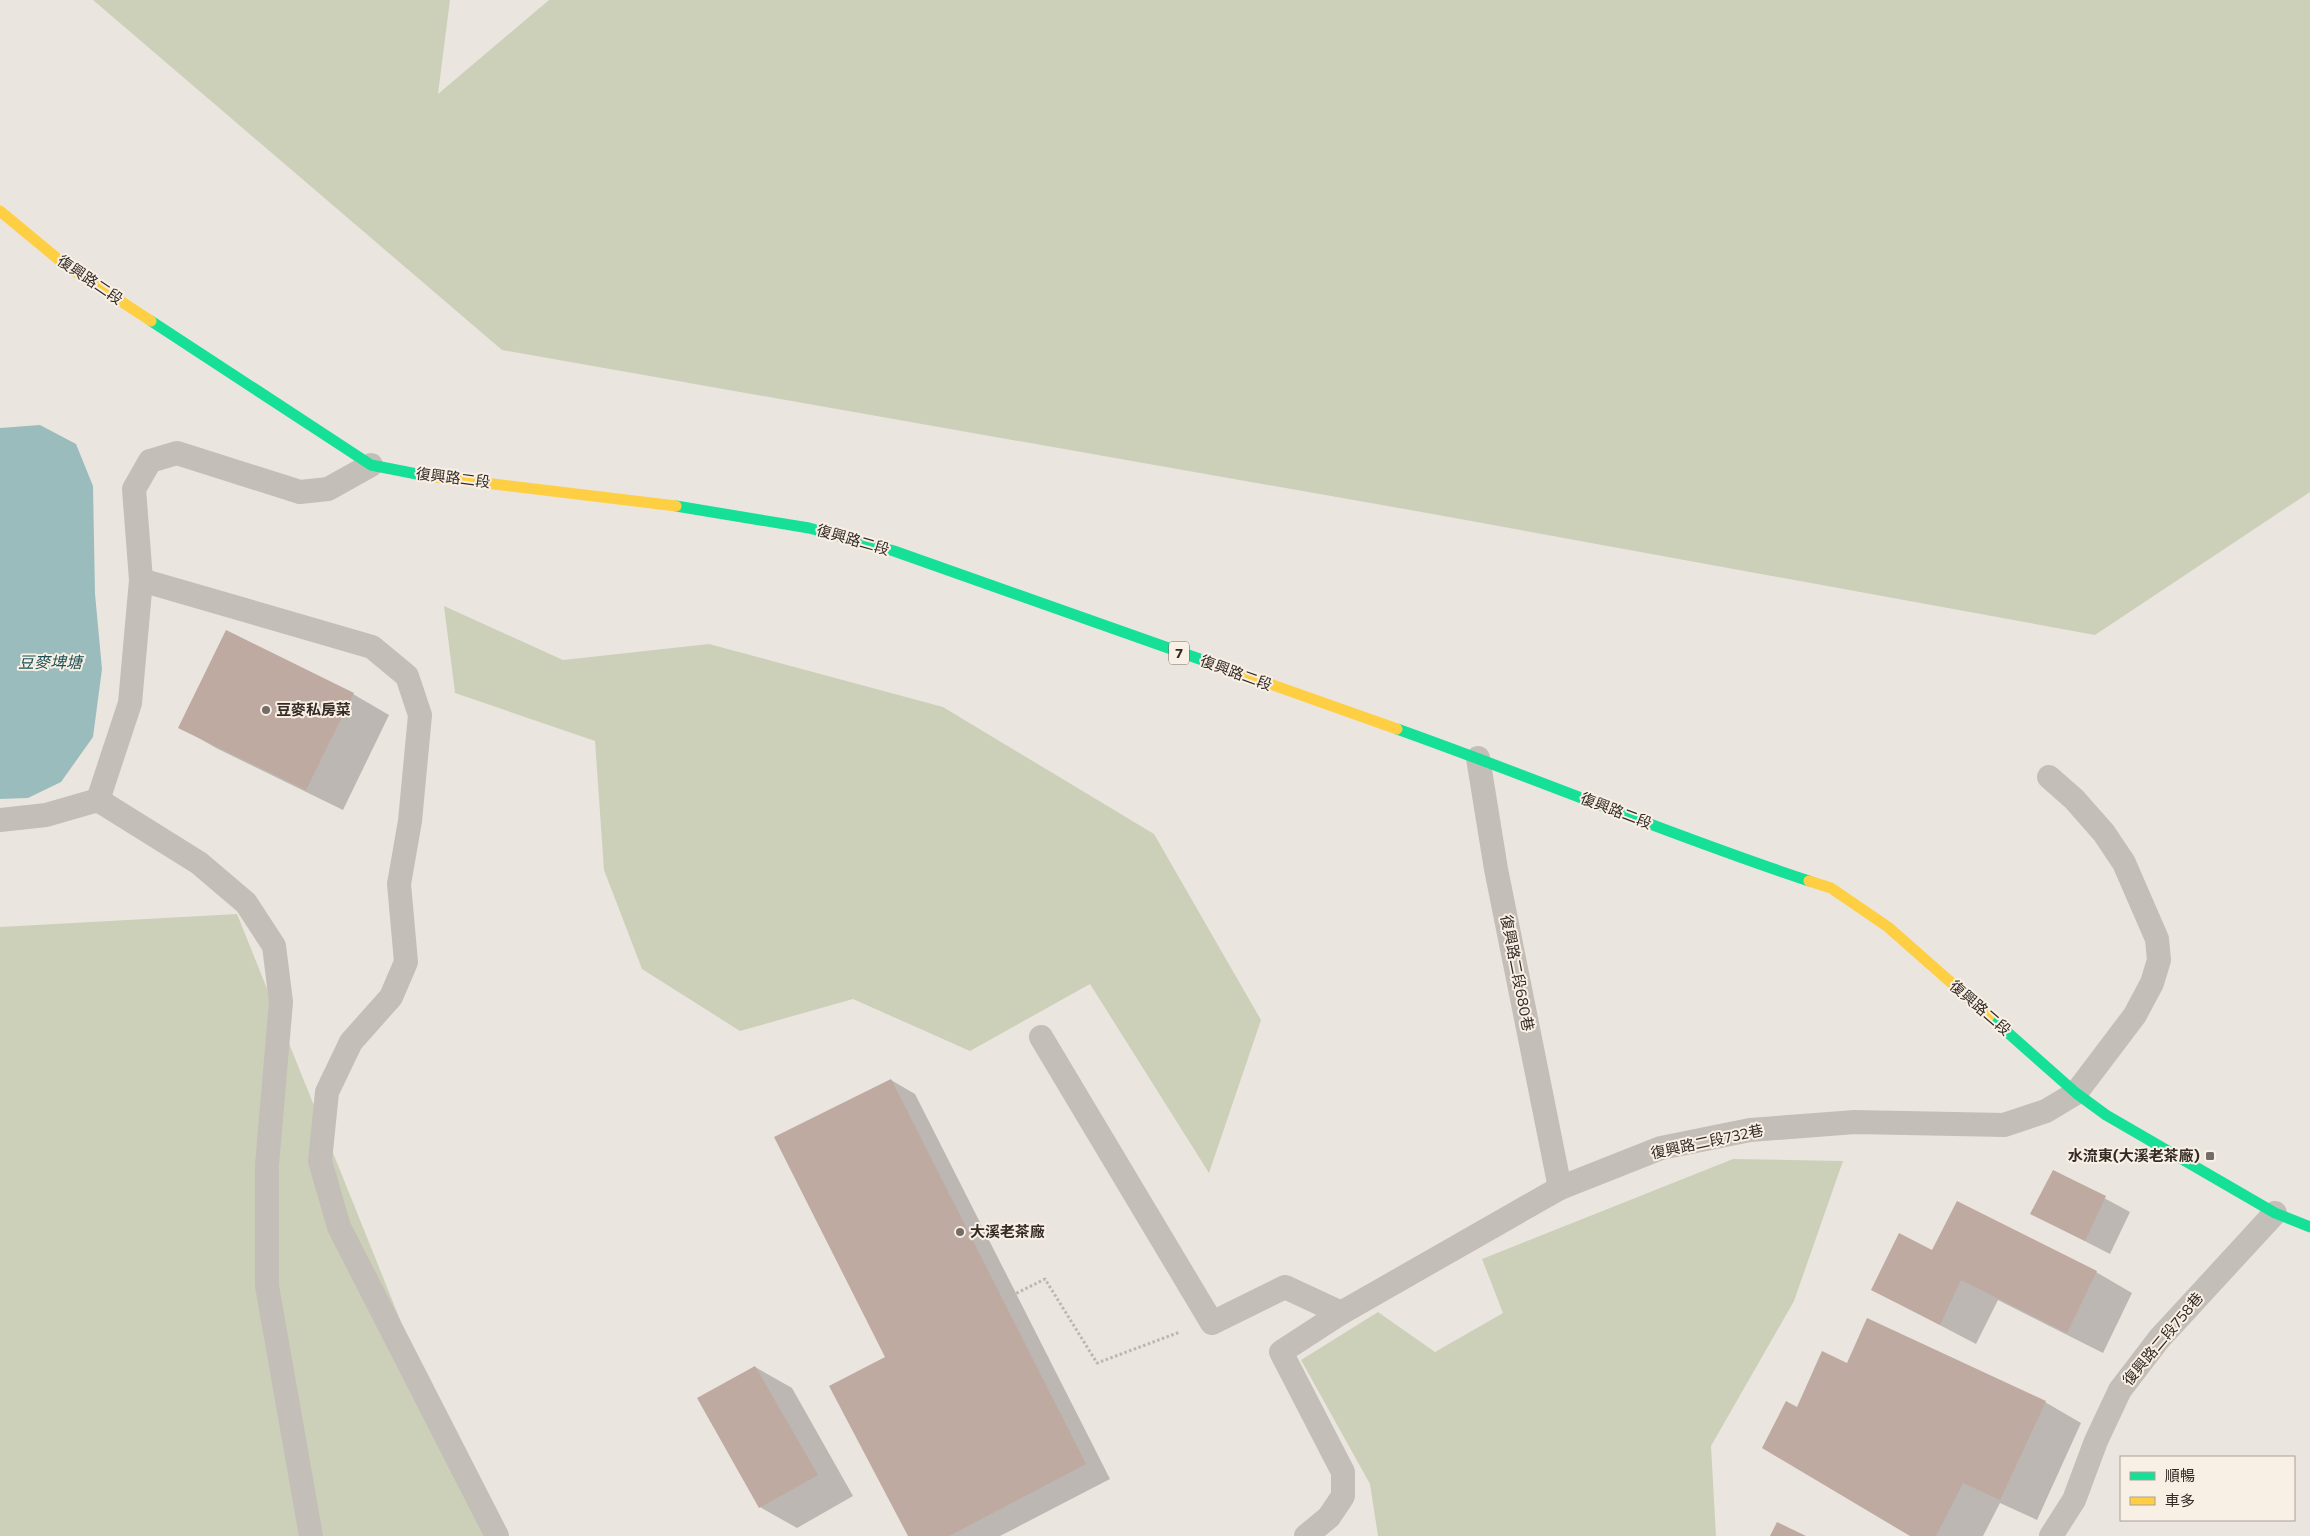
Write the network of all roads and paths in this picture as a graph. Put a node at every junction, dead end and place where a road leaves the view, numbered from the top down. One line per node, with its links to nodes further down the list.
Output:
1 (0, 211): 2 (main road, 復興路二段 / 7)
2 (371, 465): 3 (lane); 4 (main road, 復興路二段 / 7)
3 (141, 580): 6 (lane); 17 (lane)
4 (1478, 758): 9 (main road, 復興路二段 / 7); 10 (lane, 復興路二段680巷)
5 (2049, 777): 9 (lane)
6 (98, 800): 7 (lane); 16 (lane)
7 (0, 820)
8 (1041, 1037): 15 (lane)
9 (2076, 1093): 10 (lane, 復興路二段732巷); 11 (main road, 復興路二段 / 7)
10 (1560, 1188): 14 (lane, 復興路二段732巷)
11 (2275, 1212): 12 (main road, 復興路二段 / 7); 19 (lane, 復興路二段758巷)
12 (2310, 1227)
13 (1003, 1300): 15 (path)
14 (1341, 1313): 15 (lane); 18 (lane, 復興路二段732巷)
15 (1211, 1321)
16 (311, 1536)
17 (497, 1536)
18 (1306, 1536)
19 (2051, 1536)

